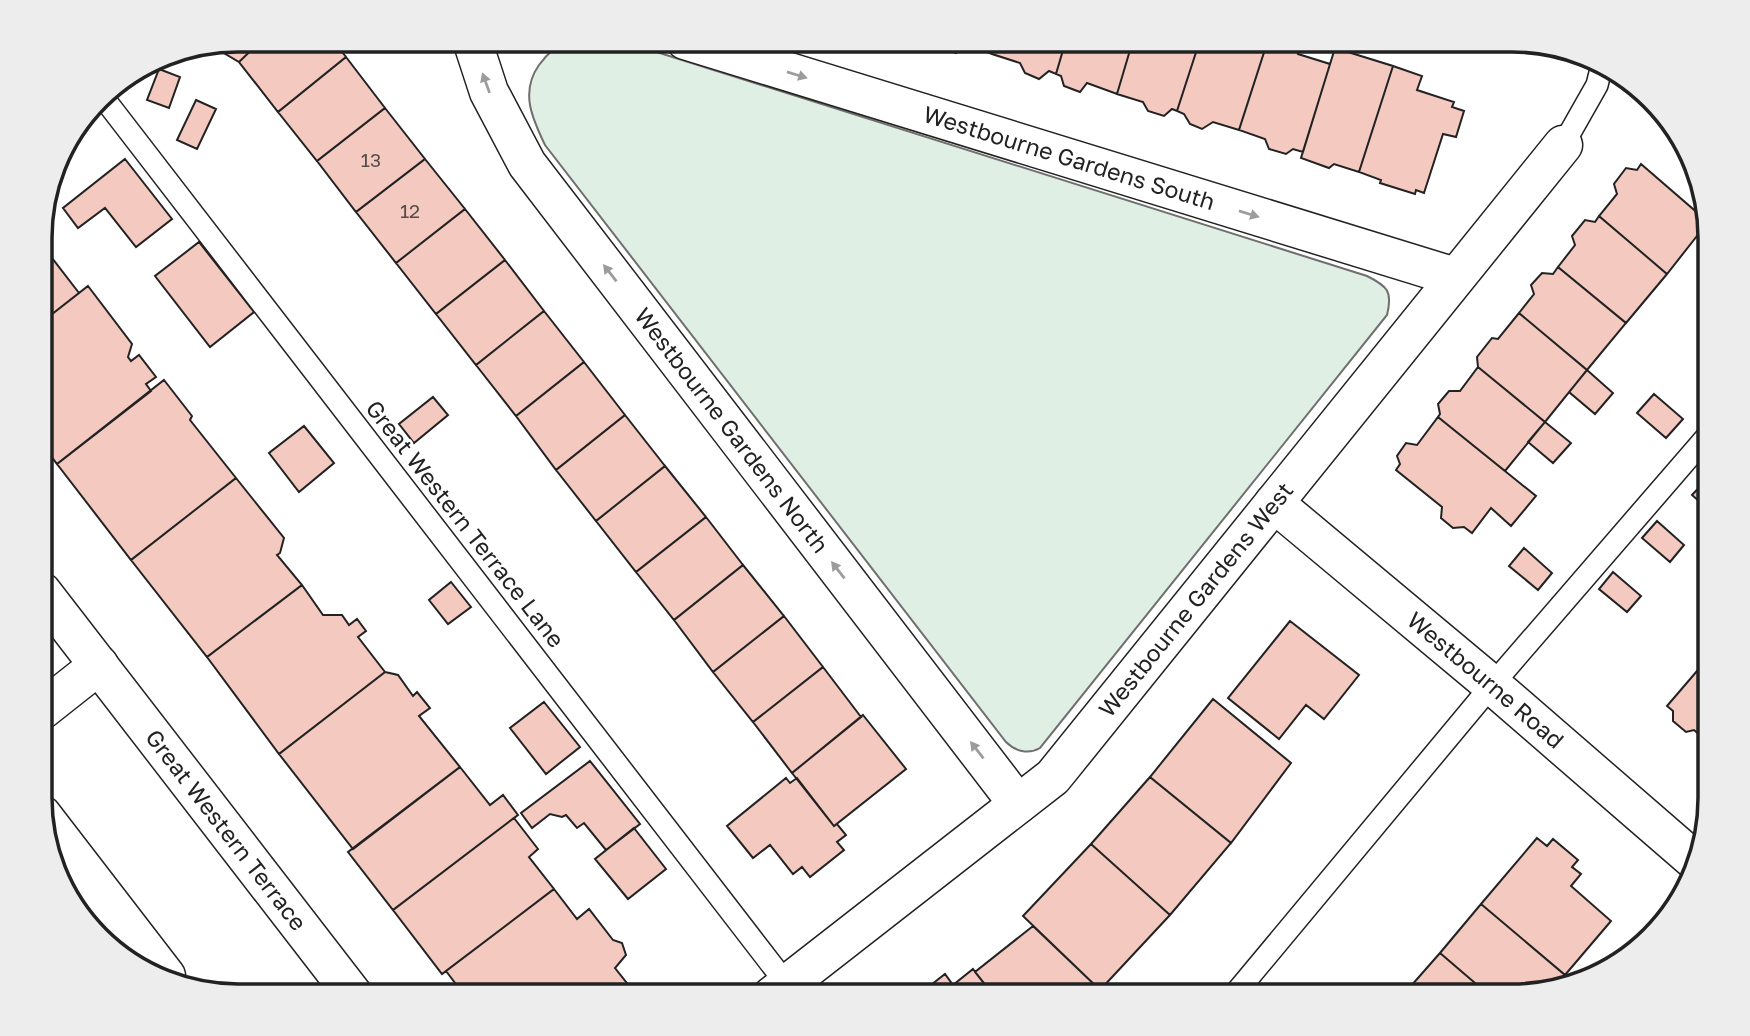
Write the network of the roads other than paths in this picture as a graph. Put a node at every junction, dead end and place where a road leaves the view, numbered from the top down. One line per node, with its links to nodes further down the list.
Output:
1 (476, 53): 13 (street, Westbourne Gardens North, one-way to 1)
2 (727, 53): 6 (street, Westbourne Gardens South, one-way to 6)
3 (1599, 75): 5 (lane)
4 (109, 105): 19 (lane, Great Western Terrace Lane)
5 (1563, 145): 6 (street, Westbourne Gardens West)
6 (1454, 277): 8 (street, Westbourne Gardens West)
7 (1697, 448): 11 (lane)
8 (1274, 503): 11 (street, Westbourne Road); 13 (street, Westbourne Gardens West)
9 (52, 605): 10 (street, Great Western Terrace)
10 (99, 665): 12 (street); 18 (street, Great Western Terrace)
11 (1492, 685): 15 (street, Westbourne Road); 17 (lane)
12 (52, 702)
13 (1018, 804): 20 (street, Westbourne Gardens West)
14 (57, 834): 16 (street)
15 (1688, 855)
16 (157, 964)
17 (1244, 983)
18 (345, 984)
19 (779, 984)
20 (795, 984)

